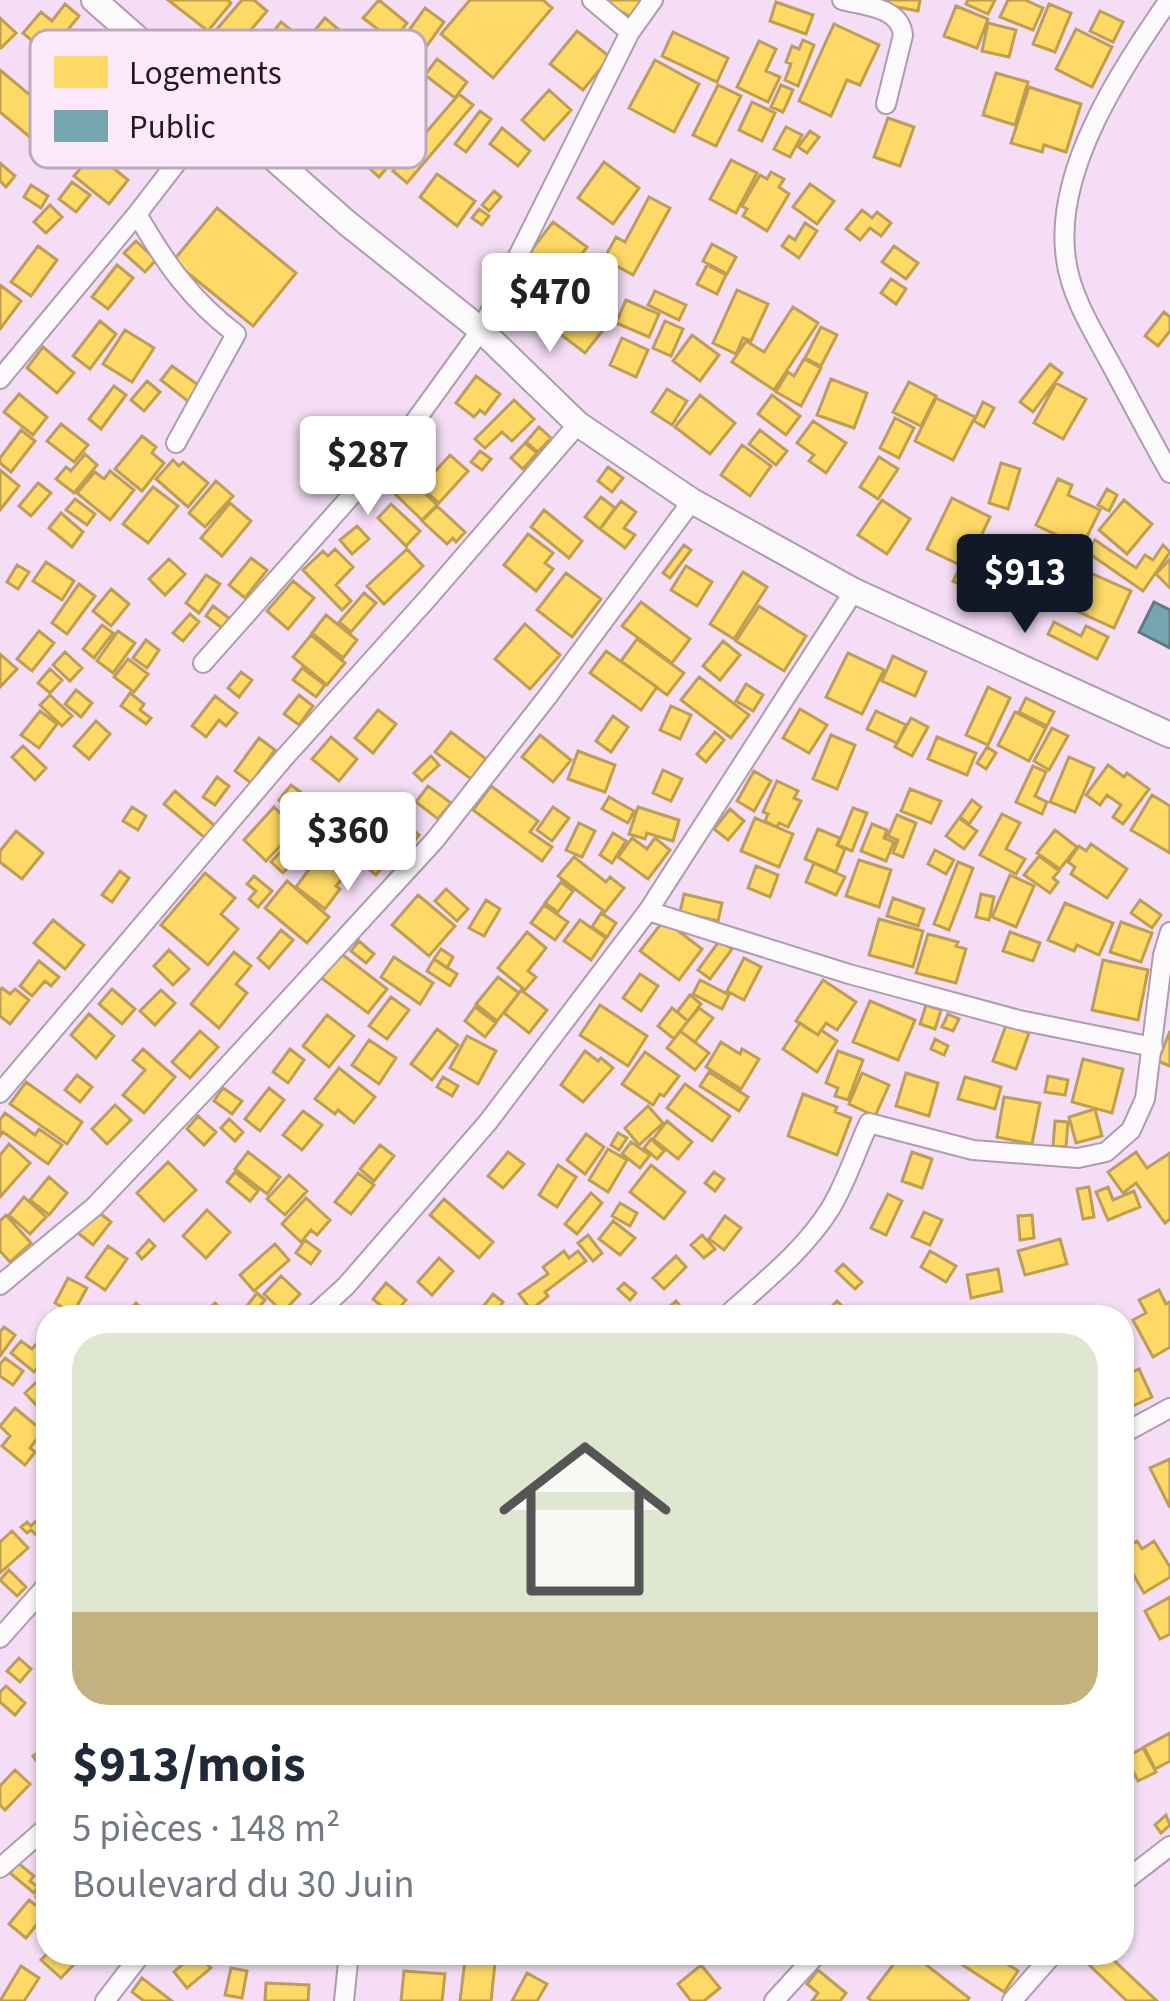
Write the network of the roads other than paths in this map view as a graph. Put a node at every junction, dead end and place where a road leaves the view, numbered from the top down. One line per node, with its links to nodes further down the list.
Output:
1 (94, 0): 6 (street)
2 (592, 0): 7 (street)
3 (653, 0): 7 (street)
4 (842, 0): 8 (street)
5 (1169, 0): 16 (street)
6 (128, 30)
7 (630, 32): 12 (street)
8 (886, 104)
9 (172, 168): 11 (street)
10 (284, 168): 12 (street)
11 (136, 214): 13 (street); 15 (street)
12 (481, 330): 14 (street); 19 (street)
13 (0, 379)
14 (578, 424): 17 (street); 25 (street)
15 (176, 443)
16 (1170, 473)
17 (692, 501): 18 (street); 26 (street)
18 (854, 591): 20 (street); 21 (street)
19 (203, 663)
20 (1170, 735)
21 (648, 911): 24 (street); 27 (street)
22 (1170, 932): 23 (street)
23 (1166, 957): 24 (street)
24 (1153, 1048): 28 (street)
25 (0, 1093)
26 (0, 1285)
27 (325, 1305)
28 (737, 1305)
29 (1170, 1408): 30 (street)
30 (1134, 1428)
31 (36, 1598): 32 (street)
32 (0, 1638)
33 (36, 1836): 35 (street)
34 (1170, 1846): 36 (street)
35 (0, 1868)
36 (1134, 1874)
37 (133, 1965): 41 (street)
38 (348, 1965): 42 (street)
39 (807, 1965): 43 (street)
40 (1044, 1965): 44 (street)
41 (105, 2001)
42 (344, 2001)
43 (774, 2001)
44 (1012, 2001)

